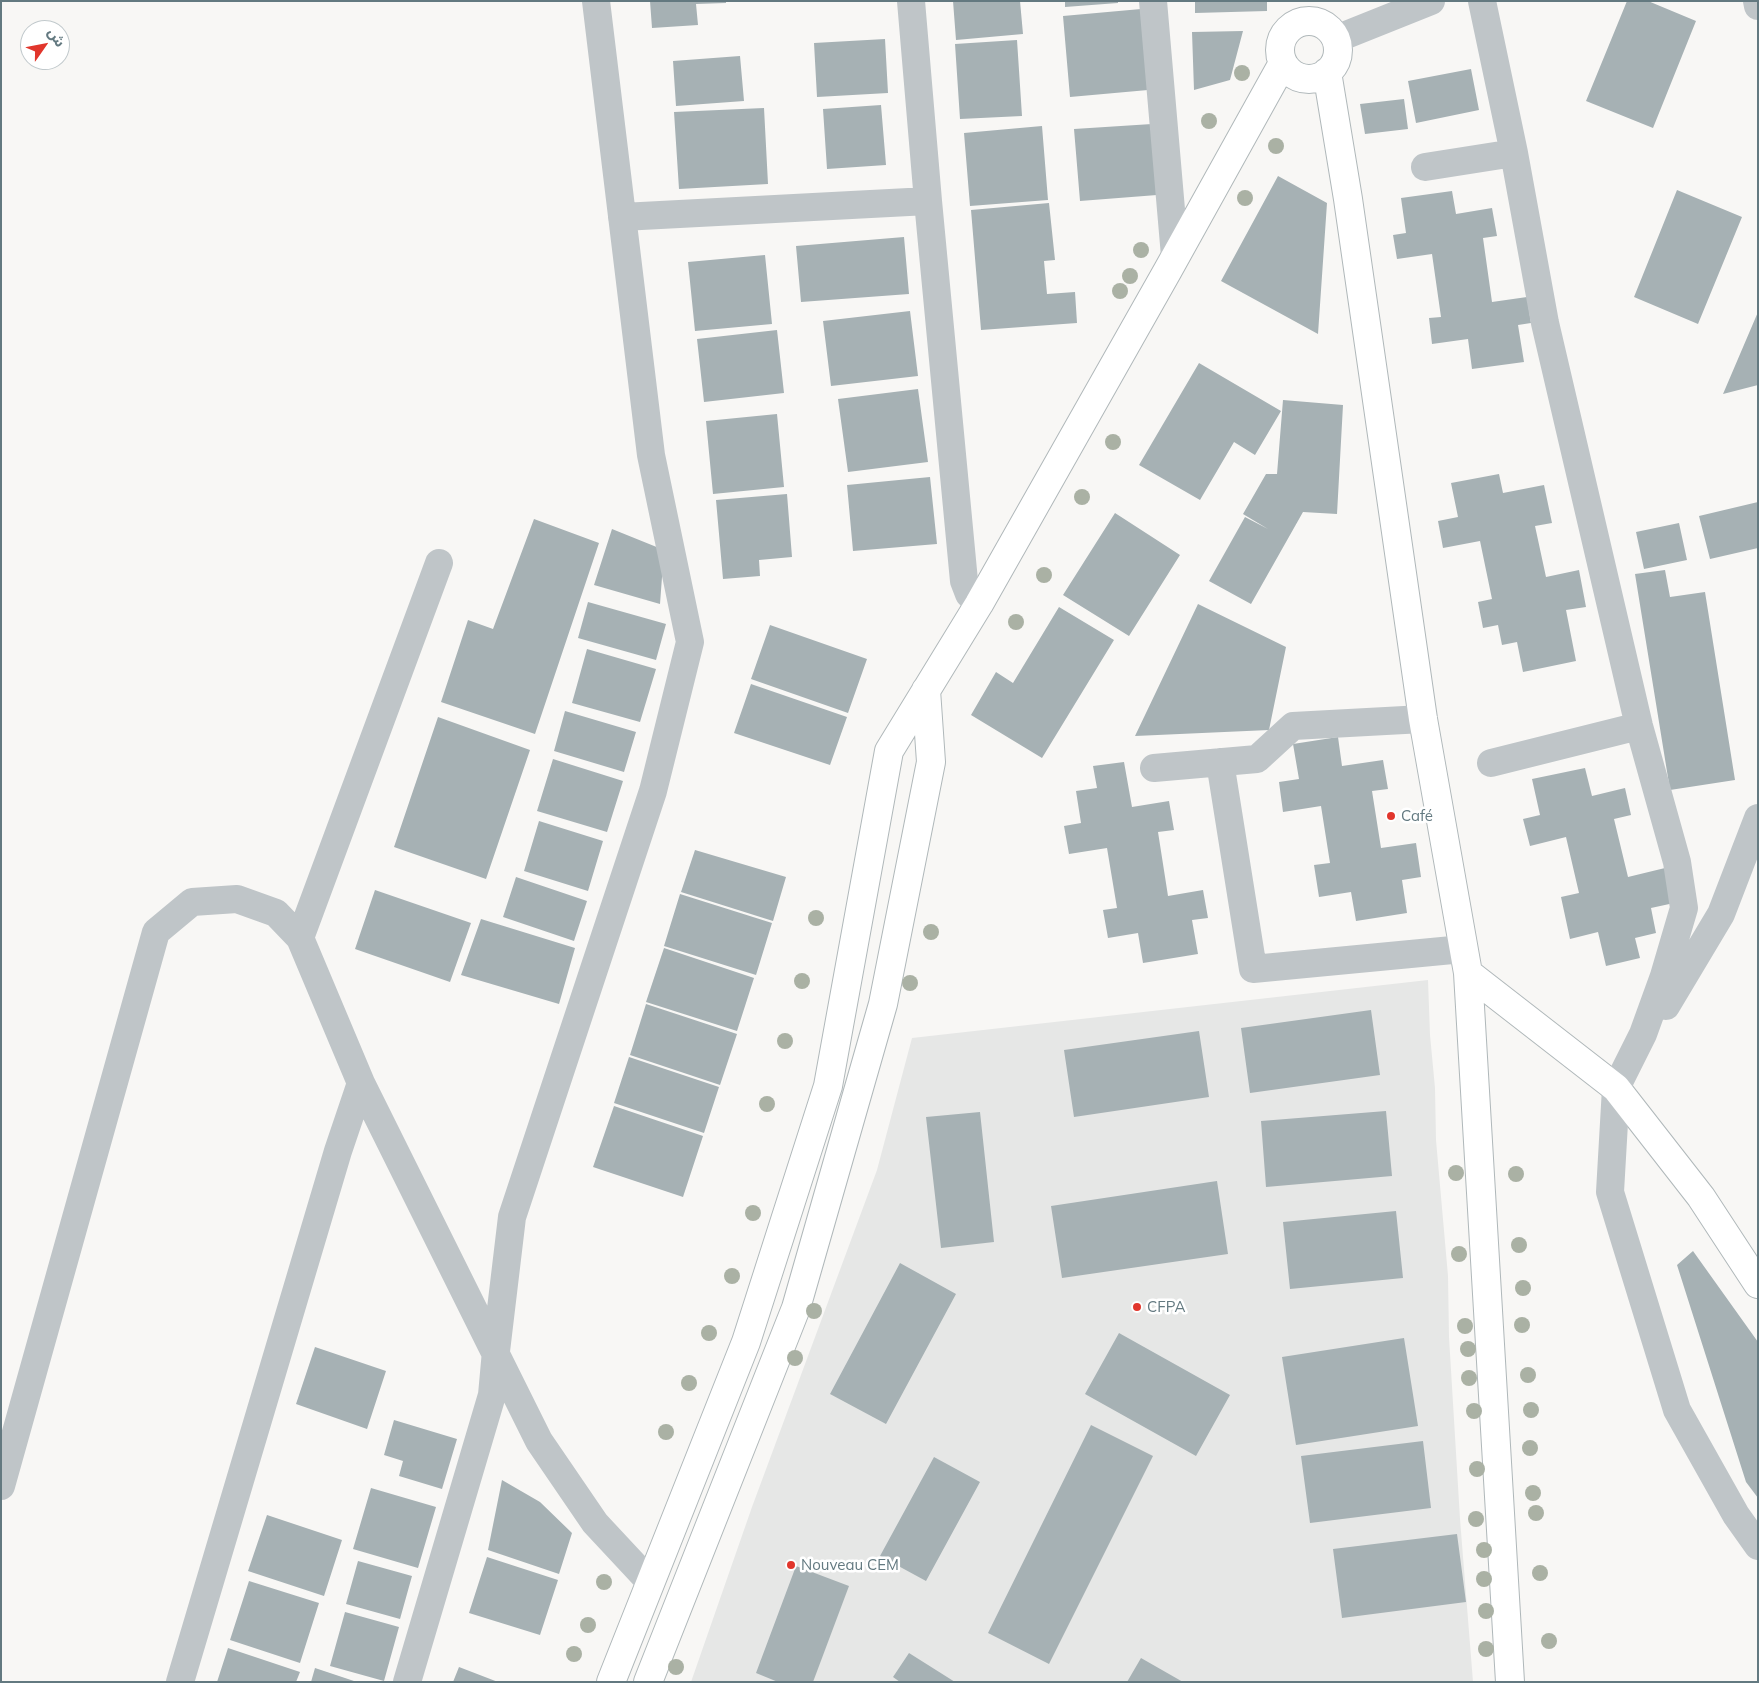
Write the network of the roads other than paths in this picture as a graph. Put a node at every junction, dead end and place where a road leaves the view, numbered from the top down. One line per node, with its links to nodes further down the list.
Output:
1 (596, 1): 15 (street)
2 (911, 1): 14 (street)
3 (1153, 1): 16 (street)
4 (1431, 1): 9 (street)
5 (1482, 1): 12 (street)
6 (1756, 1): 7 (street)
7 (1758, 6)
8 (1305, 11): 9 (main road); 10 (main road)
9 (1336, 39): 11 (main road)
10 (1283, 62): 11 (main road); 16 (main road)
11 (1328, 72): 20 (main road)
12 (1514, 153): 13 (street); 21 (street)
13 (1425, 167)
14 (928, 201): 15 (street); 18 (street)
15 (622, 217): 31 (street)
16 (1175, 256): 18 (main road)
17 (439, 563): 26 (street)
18 (979, 604): 19 (main road)
19 (926, 690): 34 (main road); 35 (main road)
20 (1423, 719): 22 (street); 27 (main road)
21 (1639, 726): 23 (street); 29 (street)
22 (1220, 762): 24 (street); 27 (street)
23 (1491, 762)
24 (1154, 768)
25 (1758, 818): 29 (street)
26 (300, 938): 28 (street); 32 (street)
27 (1465, 961): 29 (main road); 40 (main road)
28 (361, 1083): 31 (street); 36 (street)
29 (1616, 1088): 30 (main road); 33 (street)
30 (1758, 1284)
31 (496, 1351): 34 (street); 37 (street)
32 (1, 1486)
33 (1758, 1546)
34 (650, 1582): 35 (main road); 38 (main road)
35 (682, 1597): 39 (main road)
36 (180, 1682)
37 (407, 1682)
38 (611, 1682)
39 (648, 1682)
40 (1510, 1682)

